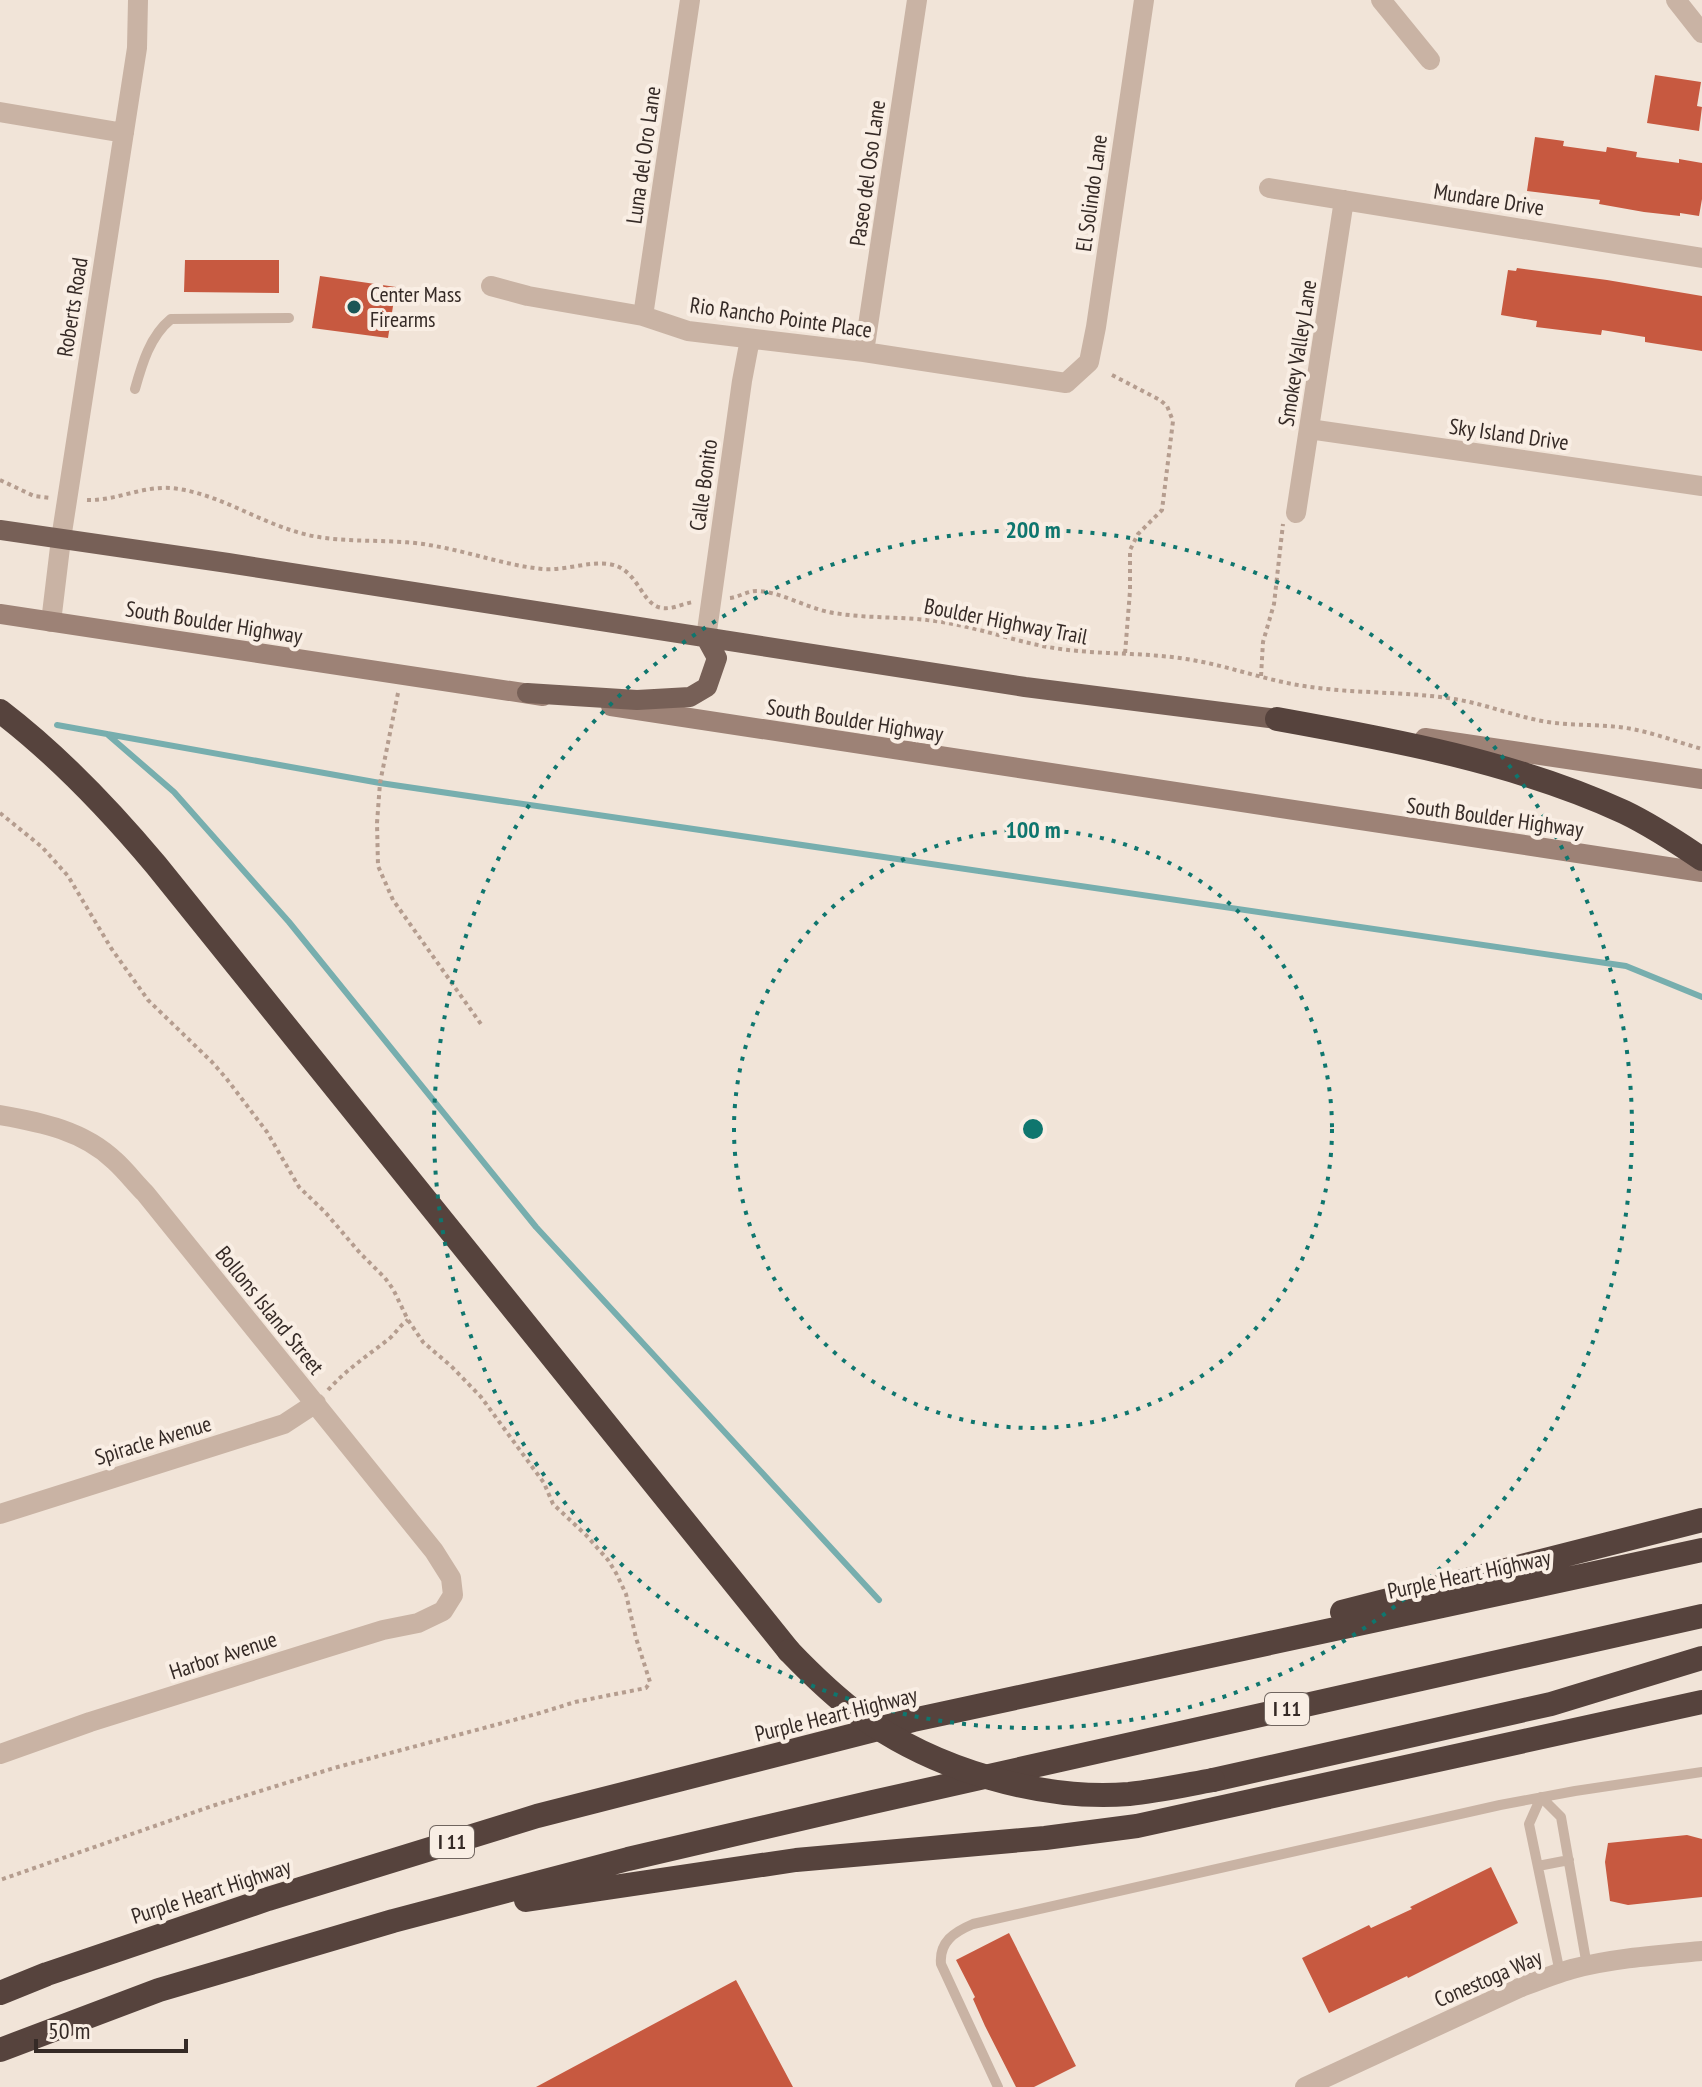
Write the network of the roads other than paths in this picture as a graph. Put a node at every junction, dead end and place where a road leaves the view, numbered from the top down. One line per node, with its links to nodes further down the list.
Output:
1 (138, 0): 10 (street, Roberts Road)
2 (690, 0): 15 (street, Luna del Oro Lane)
3 (917, 0): 18 (street, Paseo del Oso Lane)
4 (1144, 0): 19 (street, El Solindo Lane)
5 (1381, 0): 8 (street)
6 (1676, 0): 7 (street)
7 (1702, 33)
8 (1430, 60)
9 (0, 112): 10 (street)
10 (124, 133): 25 (street, Roberts Road)
11 (1269, 188): 12 (street, Mundare Drive)
12 (1344, 200): 13 (street, Mundare Drive); 21 (street, Smokey Valley Lane)
13 (1702, 258)
14 (491, 286): 15 (street, Rio Rancho Pointe Place)
15 (643, 316): 17 (street, Rio Rancho Pointe Place)
16 (289, 318): 20 (lane)
17 (750, 339): 18 (street, Rio Rancho Pointe Place); 28 (street, Calle Bonito)
18 (864, 352): 19 (street, Rio Rancho Pointe Place)
19 (1066, 383)
20 (135, 389)
21 (1309, 429): 22 (street, Sky Island Drive); 23 (street, Smokey Valley Lane)
22 (1702, 486)
23 (1296, 513)
24 (0, 530): 25 (main road)
25 (61, 539): 27 (street, Roberts Road); 28 (main road)
26 (0, 614): 27 (main road, South Boulder Highway)
27 (51, 622): 29 (main road, South Boulder Highway)
28 (706, 638): 29 (main road); 31 (main road)
29 (527, 693): 34 (main road, South Boulder Highway)
30 (0, 711): 42 (highway, bridge)
31 (1277, 719): 32 (main road); 33 (highway)
32 (1702, 779)
33 (1702, 859)
34 (1702, 872)
35 (0, 1115): 36 (street, Bollons Island Street)
36 (316, 1403): 37 (street, Spiracle Avenue); 40 (street, Bollons Island Street)
37 (2, 1508)
38 (1702, 1520): 44 (highway)
39 (1702, 1550): 44 (highway, Purple Heart Highway / I 11)
40 (453, 1595): 45 (street, Harbor Avenue)
41 (1702, 1616): 53 (highway, I 11)
42 (1702, 1658)
43 (1702, 1702): 53 (highway)
44 (913, 1720): 54 (highway, Purple Heart Highway / I 11)
45 (0, 1754)
46 (1702, 1772): 47 (lane)
47 (1541, 1797): 48 (lane); 49 (lane); 56 (lane)
48 (1569, 1860): 49 (lane); 51 (lane)
49 (1538, 1866): 52 (lane)
50 (1702, 1951): 51 (street, Conestoga Way)
51 (1587, 1966): 52 (street, Conestoga Way)
52 (1560, 1973): 57 (street, Conestoga Way)
53 (159, 1990): 55 (highway, I 11)
54 (0, 1993)
55 (0, 2050)
56 (998, 2087)
57 (1305, 2087)

